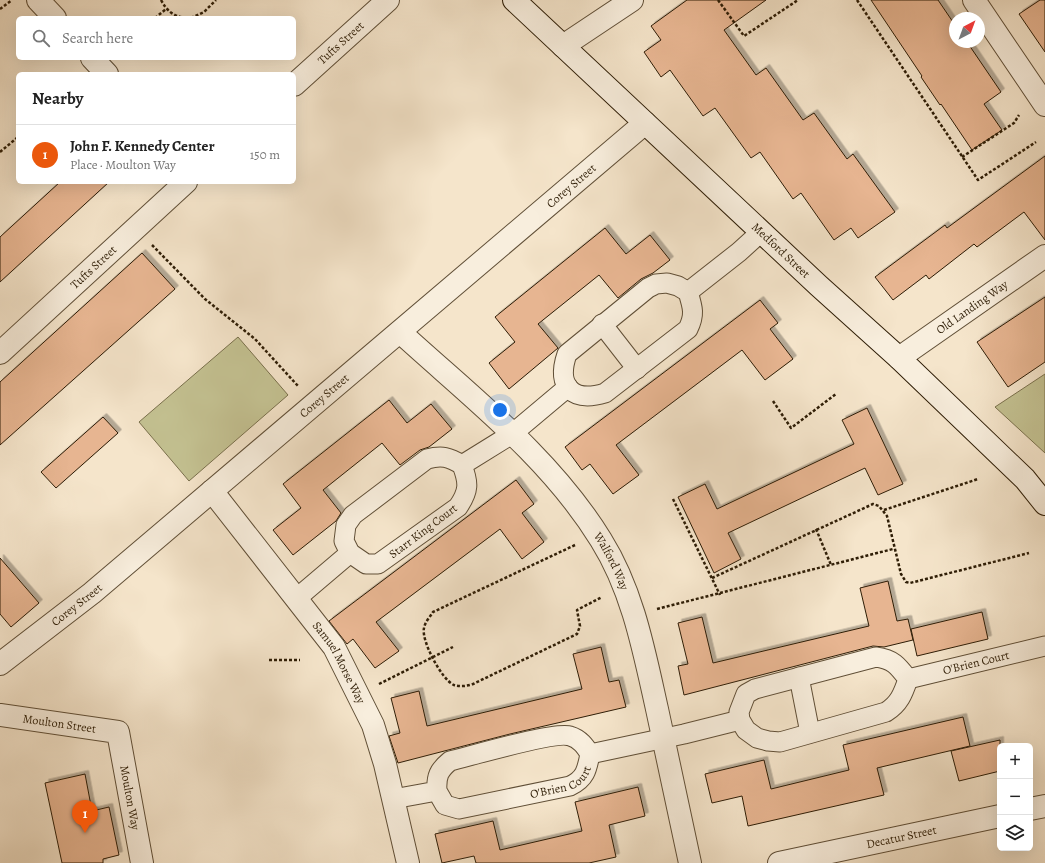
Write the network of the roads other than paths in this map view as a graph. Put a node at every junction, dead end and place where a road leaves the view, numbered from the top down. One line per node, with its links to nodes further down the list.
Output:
1 (38, 0): 6 (street)
2 (388, 0): 10 (street, Tufts Street)
3 (514, 0): 7 (street, Medford Street)
4 (632, 0): 7 (street)
5 (974, 0): 11 (street)
6 (53, 16)
7 (563, 46): 12 (street, Medford Street)
8 (94, 60): 9 (street)
9 (105, 72)
10 (296, 83)
11 (1045, 105)
12 (645, 123): 14 (street, Medford Street); 18 (street, Corey Street)
13 (184, 184): 19 (street, Tufts Street)
14 (761, 232): 16 (street); 20 (street, Medford Street)
15 (1045, 256): 20 (street, Old Landing Way)
16 (688, 292): 17 (street); 21 (street)
17 (602, 324): 21 (street); 22 (street)
18 (400, 332): 23 (street, Walford Way); 25 (street, Corey Street)
19 (0, 353)
20 (899, 358): 26 (street, Medford Street)
21 (637, 369): 22 (street)
22 (568, 387): 23 (street)
23 (512, 434): 24 (street); 37 (street, Walford Way)
24 (462, 466): 27 (street); 27 (street, Starr King Court)
25 (212, 491): 28 (street, Samuel Morse Way); 30 (street, Corey Street)
26 (1045, 504)
27 (350, 553): 28 (street)
28 (297, 598): 40 (street, Samuel Morse Way)
29 (1045, 646): 32 (street, O'Brien Court)
30 (0, 664)
31 (799, 677): 32 (street); 34 (street); 36 (street)
32 (908, 679): 36 (street)
33 (0, 715): 35 (street, Moulton Street)
34 (740, 720): 36 (street); 37 (street)
35 (118, 732): 44 (street, Moulton Way)
36 (810, 733)
37 (655, 740): 38 (street); 46 (street, Walford Way)
38 (590, 754): 39 (street, O'Brien Court); 39 (street, O'Brien Court)
39 (437, 791): 40 (street)
40 (393, 799): 45 (street, Samuel Morse Way)
41 (1045, 806): 42 (street)
42 (1033, 808)
43 (997, 817): 47 (street, Decatur Street)
44 (142, 863)
45 (408, 863)
46 (690, 863)
47 (779, 863)

